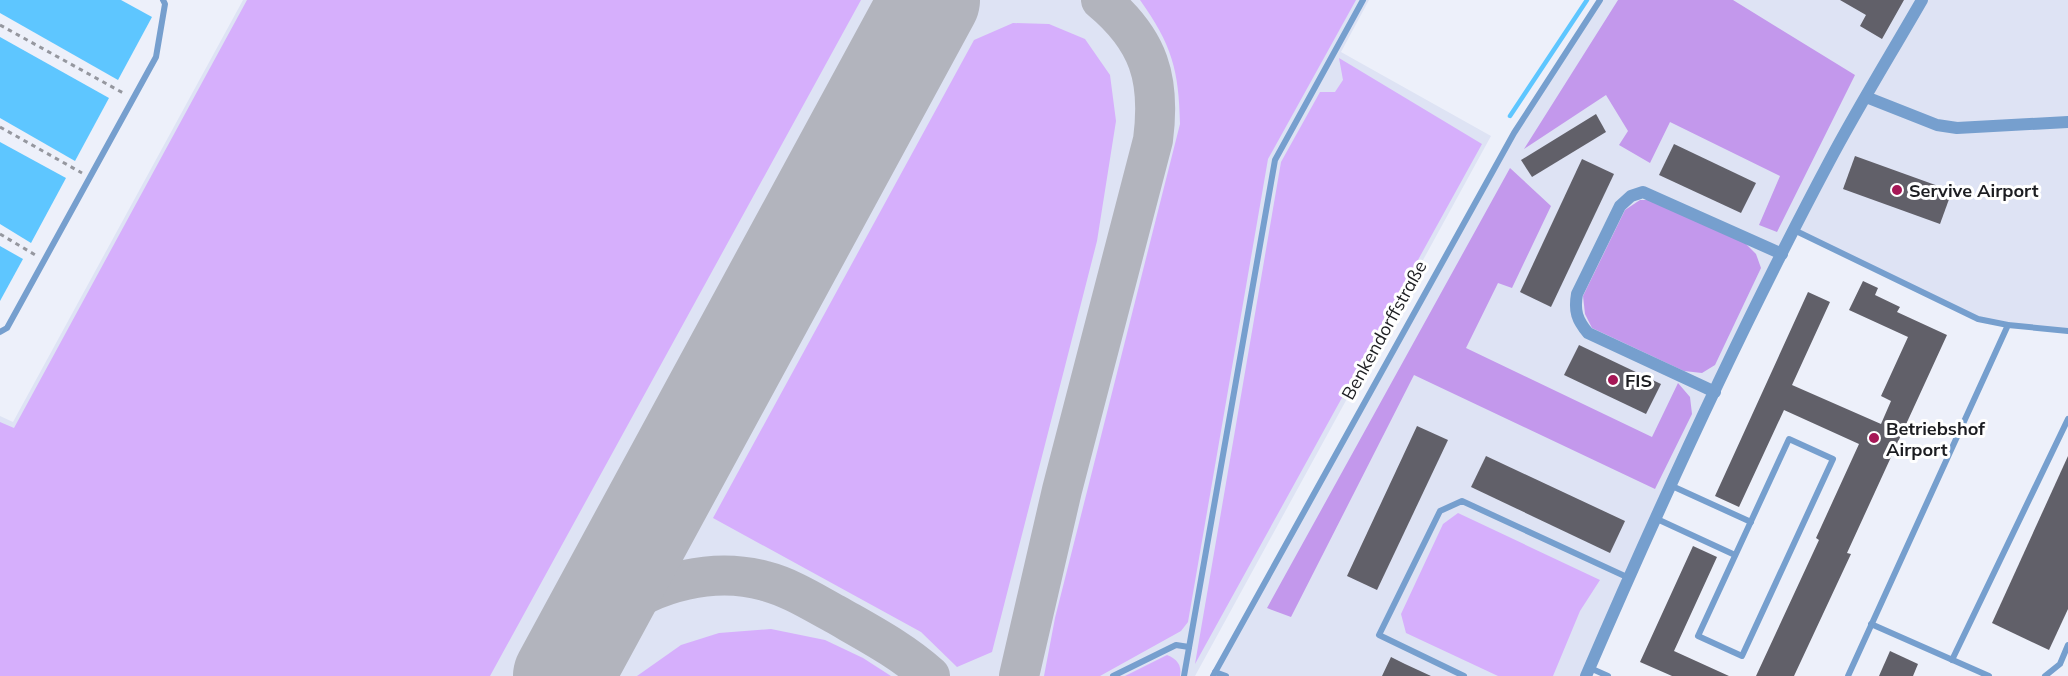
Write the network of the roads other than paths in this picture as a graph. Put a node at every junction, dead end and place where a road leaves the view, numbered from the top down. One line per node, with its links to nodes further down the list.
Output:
1 (158, 0): 5 (lane)
2 (1363, 0): 22 (lane)
3 (1600, 0): 25 (lane, Benkendorffstraße)
4 (1922, 0): 6 (street)
5 (164, 2): 12 (lane)
6 (1866, 97): 7 (street); 8 (street)
7 (2068, 122)
8 (1794, 230): 9 (street); 10 (lane)
9 (1782, 254): 13 (street); 13 (street)
10 (2008, 325): 11 (lane); 20 (lane)
11 (2068, 331)
12 (0, 332)
13 (1715, 392): 15 (street)
14 (2068, 419): 23 (lane)
15 (1672, 486): 16 (street); 17 (lane)
16 (1657, 519): 18 (lane); 19 (street)
17 (1751, 522): 18 (lane); 18 (lane)
18 (1735, 555)
19 (1630, 578): 24 (street); 29 (lane)
20 (1871, 624): 23 (lane); 31 (lane)
21 (2068, 645): 33 (lane)
22 (1189, 646): 26 (lane); 27 (lane)
23 (1952, 660): 32 (lane)
24 (1588, 672): 30 (lane)
25 (1214, 674): 28 (lane, Benkendorffstraße)
26 (1113, 676)
27 (1185, 676)
28 (1226, 676)
29 (1464, 676)
30 (1608, 676)
31 (1848, 676)
32 (1989, 676)
33 (2045, 676)

